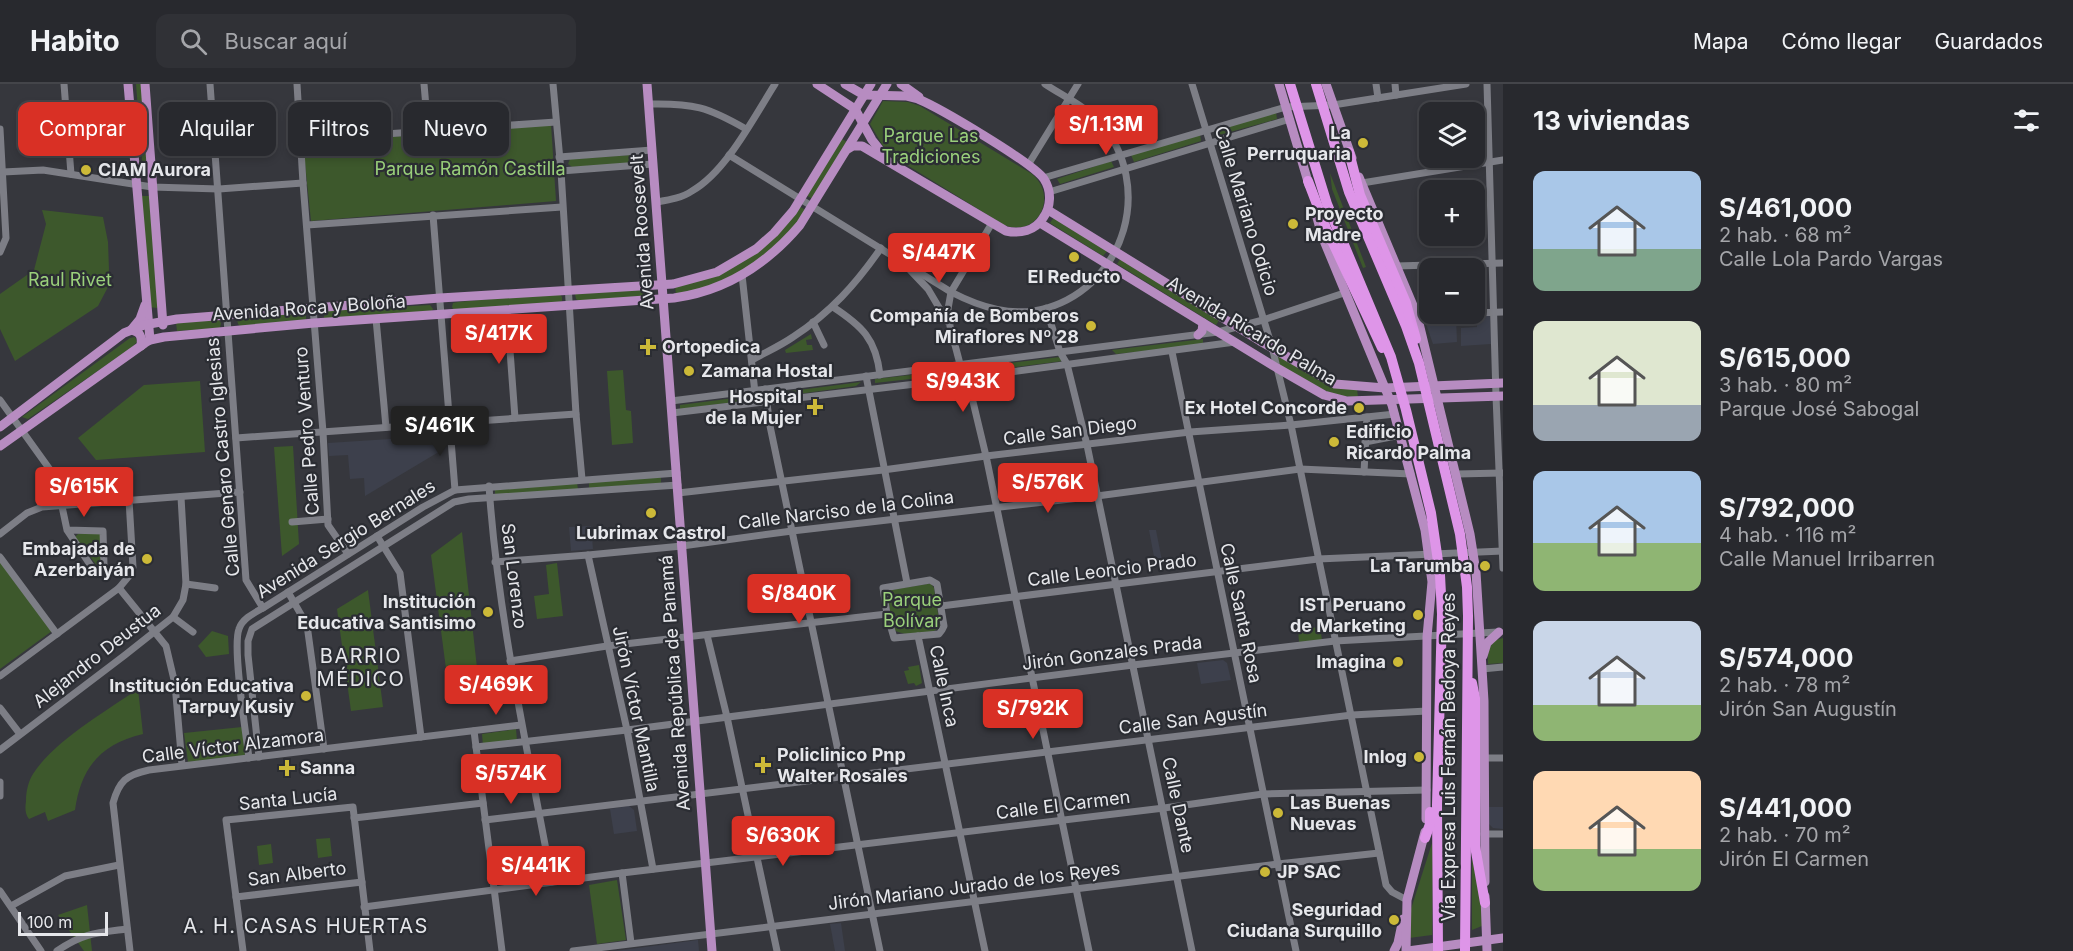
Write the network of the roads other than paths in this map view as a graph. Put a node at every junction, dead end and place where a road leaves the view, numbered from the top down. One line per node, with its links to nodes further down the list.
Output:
1 (64, 84): 64 (street)
2 (128, 84): 69 (main road)
3 (145, 84): 70 (main road)
4 (210, 84): 71 (street, Calle Genaro Castro Iglesias)
5 (297, 84): 31 (street, Calle Pedro Venturo)
6 (424, 84): 32 (street)
7 (553, 84): 40 (street)
8 (647, 84): 33 (main road, Avenida Roosevelt)
9 (775, 84): 45 (street)
10 (817, 84): 37 (main road)
11 (845, 84): 26 (main road)
12 (870, 84): 26 (main road, Avenida Roca y Boloña)
13 (887, 84): 27 (main road, Avenida Roca y Boloña)
14 (901, 84): 34 (main road)
15 (1045, 84): 30 (street)
16 (1077, 84): 30 (street)
17 (1192, 84): 46 (street, Calle Mariano Odicio)
18 (1280, 84): 36 (main road)
19 (1290, 84): 142 (highway, Vía Expresa Luis Fernán Bedoya Reyes)
20 (1316, 84): 138 (highway, Vía Expresa Luis Fernán Bedoya Reyes)
21 (1326, 84): 35 (main road)
22 (1376, 84): 29 (street)
23 (1395, 84): 28 (street)
24 (1466, 84): 28 (street)
25 (1488, 84): 58 (street)
26 (864, 95): 27 (main road); 37 (main road, Avenida Roca y Boloña)
27 (880, 95): 34 (main road); 41 (main road, Avenida Roca y Boloña)
28 (1396, 95): 29 (street)
29 (1378, 98): 35 (street)
30 (1069, 99): 52 (street); 60 (street)
31 (298, 102)
32 (426, 102)
33 (649, 104): 45 (street); 50 (main road, Avenida Roosevelt)
34 (928, 104): 60 (main road)
35 (1331, 105): 36 (street); 51 (main road)
36 (1288, 106): 38 (street); 39 (main road)
37 (855, 109): 41 (main road); 47 (main road, Avenida Roca y Boloña)
38 (1269, 111): 43 (street); 46 (street)
39 (1290, 119): 43 (street); 66 (main road)
40 (555, 122): 42 (street); 55 (street)
41 (863, 124): 49 (main road, Avenida Roca y Boloña); 57 (main road)
42 (509, 125)
43 (1271, 125): 48 (street)
44 (0, 129): 63 (street)
45 (746, 129): 53 (street)
46 (1206, 129): 48 (street, Calle Mariano Odicio); 52 (street)
47 (837, 139): 49 (main road); 73 (main road, Avenida Roca y Boloña)
48 (1210, 144): 61 (street); 112 (street, Calle Mariano Odicio)
49 (848, 148): 57 (main road); 76 (main road, Avenida Roca y Boloña)
50 (652, 150): 55 (street); 59 (main road, Avenida Roosevelt)
51 (1349, 152): 68 (main road); 138 (highway)
52 (1120, 154): 61 (street); 65 (street)
53 (729, 155): 73 (street); 74 (street)
54 (301, 156): 67 (street, Calle Pedro Venturo)
55 (559, 157): 62 (street)
56 (1503, 160): 58 (street)
57 (889, 161): 79 (main road)
58 (1490, 162): 68 (street); 87 (street)
59 (653, 165): 62 (street); 74 (main road, Avenida Roosevelt)
60 (1028, 165): 65 (main road)
61 (1125, 169): 72 (street); 83 (street)
62 (561, 171): 75 (street)
63 (3, 172): 64 (street); 84 (street)
64 (71, 174): 69 (street)
65 (1043, 178): 72 (main road)
66 (1308, 181): 94 (main road); 142 (highway)
67 (303, 183): 71 (street); 81 (street, Calle Pedro Venturo)
68 (1362, 183): 89 (main road)
69 (137, 184): 70 (street); 99 (main road)
70 (152, 187): 71 (street); 97 (main road)
71 (219, 189): 108 (street, Calle Genaro Castro Iglesias)
72 (1049, 192): 77 (main road)
73 (800, 199): 76 (street); 91 (main road, Avenida Roca y Boloña)
74 (657, 202): 91 (main road, Avenida Roosevelt)
75 (562, 207): 78 (street); 92 (street)
76 (813, 207): 82 (street); 90 (main road, Avenida Roca y Boloña)
77 (1048, 210): 80 (main road); 83 (main road, Avenida Ricardo Palma)
78 (433, 215): 81 (street); 95 (street)
79 (992, 223): 80 (main road); 93 (street)
80 (1040, 223): 86 (main road, Avenida Ricardo Palma)
81 (306, 225): 102 (street, Calle Pedro Venturo)
82 (881, 248): 85 (street); 100 (street)
83 (1116, 250): 86 (street); 119 (main road, Avenida Ricardo Palma)
84 (0, 252)
85 (902, 262): 93 (street); 118 (street)
86 (1108, 263): 101 (street); 116 (main road, Avenida Ricardo Palma)
87 (1493, 263): 88 (street); 89 (street); 105 (street)
88 (1503, 263)
89 (1396, 266): 109 (main road)
90 (742, 275): 96 (main road, Avenida Roca y Boloña); 136 (street)
91 (662, 284): 92 (main road, Avenida Roca y Boloña); 96 (main road, Avenida Roosevelt)
92 (568, 291): 95 (main road, Avenida Roca y Boloña); 98 (street)
93 (951, 292): 101 (street); 118 (street)
94 (1344, 293): 112 (street); 151 (main road)
95 (440, 298): 102 (main road, Avenida Roca y Boloña); 107 (street)
96 (663, 298): 98 (main road, Avenida Roca y Boloña); 159 (main road, Avenida Roosevelt)
97 (162, 304): 99 (main road); 110 (main road); 113 (main road)
98 (569, 304): 103 (main road, Avenida Roca y Boloña); 164 (street)
99 (146, 306): 117 (main road); 120 (main road)
100 (833, 307): 114 (street); 144 (street)
101 (1046, 308): 133 (street, Calle Dante)
102 (313, 309): 108 (main road, Avenida Roca y Boloña); 115 (street, Calle Pedro Venturo)
103 (507, 310): 107 (main road, Avenida Roca y Boloña); 168 (street)
104 (1485, 312): 105 (street)
105 (1494, 312): 106 (street); 147 (street)
106 (1503, 312)
107 (442, 314): 111 (main road, Avenida Roca y Boloña); 169 (street)
108 (226, 315): 110 (main road, Avenida Roca y Boloña); 121 (street, Calle Genaro Castro Iglesias)
109 (1418, 315): 149 (main road)
110 (177, 319): 113 (main road, Avenida Roca y Boloña); 123 (main road)
111 (376, 319): 115 (main road, Avenida Roca y Boloña); 172 (street)
112 (1263, 320): 119 (street); 132 (street, Calle Mariano Odicio)
113 (163, 321): 117 (main road, Avenida Roca y Boloña); 125 (main road)
114 (813, 322): 129 (street); 136 (street)
115 (314, 323): 121 (main road, Avenida Roca y Boloña); 174 (street, Calle Pedro Venturo)
116 (1203, 323): 122 (main road, Avenida Ricardo Palma); 124 (main road)
117 (148, 324): 120 (main road, Avenida Roca y Boloña); 126 (main road)
118 (950, 326): 139 (street)
119 (1239, 327): 122 (street); 127 (main road, Avenida Ricardo Palma)
120 (131, 330): 130 (main road); 166 (main road, Avenida Roca y Boloña)
121 (228, 330): 123 (main road, Avenida Roca y Boloña); 177 (street, Calle Genaro Castro Iglesias)
122 (1218, 333): 124 (street); 128 (main road, Avenida Ricardo Palma)
123 (178, 335): 125 (main road, Avenida Roca y Boloña)
124 (1198, 335): 131 (street)
125 (164, 337): 126 (main road, Avenida Roca y Boloña)
126 (150, 340): 130 (main road, Avenida Roca y Boloña)
127 (1260, 341): 132 (main road, Avenida Ricardo Palma); 135 (main road)
128 (1235, 342): 134 (street); 135 (main road, Avenida Ricardo Palma)
129 (824, 345)
130 (141, 346): 173 (main road, Avenida Roca y Boloña)
131 (1103, 347): 133 (street); 137 (street)
132 (1272, 347): 141 (street, Calle Mariano Odicio); 143 (main road, Avenida Ricardo Palma)
133 (1060, 352): 139 (street); 140 (street, Calle Dante)
134 (1172, 352): 137 (street); 175 (street, Calle Santa Rosa)
135 (1252, 352): 141 (main road, Avenida Ricardo Palma)
136 (752, 357): 154 (street)
137 (1108, 359): 140 (street)
138 (1419, 363): 254 (highway, Vía Expresa Luis Fernán Bedoya Reyes)
139 (960, 364): 144 (street); 146 (street)
140 (1067, 364): 146 (street); 179 (street, Calle Dante)
141 (1277, 368): 148 (main road, Avenida Ricardo Palma); 170 (street, Calle Mariano Odicio)
142 (1396, 370): 224 (highway, Vía Expresa Luis Fernán Bedoya Reyes)
143 (1316, 373): 148 (main road); 150 (main road, Avenida Ricardo Palma)
144 (880, 375): 145 (street)
145 (866, 376): 152 (street); 153 (street)
146 (966, 378): 153 (street); 181 (street)
147 (1499, 383): 149 (main road, Avenida Ricardo Palma); 155 (street)
148 (1308, 386): 161 (main road, Avenida Ricardo Palma)
149 (1433, 386): 151 (main road, Avenida Ricardo Palma); 156 (main road)
150 (1362, 387): 151 (main road, Avenida Ricardo Palma); 161 (main road)
151 (1389, 388): 158 (main road)
152 (765, 389): 154 (street); 160 (street)
153 (868, 389): 160 (street); 183 (street)
154 (754, 390): 159 (street); 162 (street)
155 (1499, 396): 156 (main road, Avenida Ricardo Palma); 186 (street)
156 (1436, 399): 158 (main road, Avenida Ricardo Palma); 188 (main road)
157 (0, 400): 166 (street)
158 (1394, 400): 161 (main road, Avenida Ricardo Palma); 165 (main road)
159 (671, 401): 163 (main road, Avenida Roosevelt)
160 (766, 401): 162 (street); 190 (street)
161 (1363, 401)
162 (756, 402): 163 (street)
163 (672, 413): 185 (main road, Avenida República de Panamá)
164 (576, 414): 168 (street); 189 (street)
165 (1395, 414): 167 (street, Calle San Diego); 176 (main road)
166 (13, 417): 171 (main road, Avenida Roca y Boloña); 173 (street)
167 (1367, 417): 170 (street, Calle San Diego); 178 (street)
168 (515, 418): 169 (street)
169 (449, 423): 172 (street); 194 (street)
170 (1291, 425): 175 (street, Calle San Diego); 182 (street, Calle Mariano Odicio)
171 (0, 427)
172 (386, 427): 174 (street)
173 (22, 430): 180 (main road, Avenida Roca y Boloña); 200 (street)
174 (323, 432): 177 (street); 204 (street, Calle Pedro Venturo)
175 (1190, 432): 179 (street, Calle San Diego); 191 (street, Calle Santa Rosa)
176 (1401, 435): 178 (street); 187 (main road)
177 (236, 438): 195 (street, Calle Genaro Castro Iglesias)
178 (1365, 442): 184 (street)
179 (1087, 445): 181 (street, Calle San Diego); 196 (street, Calle Dante)
180 (0, 446)
181 (986, 456): 183 (street, Calle San Diego); 202 (street)
182 (1300, 469): 184 (street, Calle Narciso de la Colina); 191 (street, Calle Narciso de la Colina); 219 (street, Calle Mariano Odicio)
183 (883, 470): 190 (street, Calle San Diego); 205 (street)
184 (1364, 472): 187 (street, Calle Narciso de la Colina)
185 (677, 473): 189 (street, Avenida Sergio Bernales); 193 (main road, Avenida República de Panamá)
186 (1501, 473): 188 (street); 213 (street)
187 (1411, 474): 217 (main road)
188 (1457, 474): 214 (main road)
189 (582, 479): 192 (street, Avenida Sergio Bernales)
190 (782, 481): 193 (street, Calle San Diego); 208 (street)
191 (1199, 482): 196 (street, Calle Narciso de la Colina); 223 (street, Calle Santa Rosa)
192 (489, 486): 194 (street, Avenida Sergio Bernales); 198 (street, San Lorenzo)
193 (678, 489): 198 (street, Avenida Sergio Bernales); 212 (main road, Avenida República de Panamá)
194 (455, 490): 201 (street, Avenida Sergio Bernales)
195 (240, 492): 197 (street); 235 (street, Calle Genaro Castro Iglesias)
196 (1097, 496): 202 (street, Calle Narciso de la Colina); 228 (street, Calle Dante)
197 (181, 497): 199 (street); 227 (street, Alejandro Deustua)
198 (490, 498): 203 (street, Avenida Sergio Bernales); 220 (street, San Lorenzo)
199 (129, 500): 200 (street); 229 (street)
200 (63, 505): 207 (street); 209 (street)
201 (423, 507): 203 (street); 210 (street, Avenida Sergio Bernales)
202 (996, 508): 205 (street, Calle Narciso de la Colina); 232 (street)
203 (429, 516): 211 (street, Avenida Sergio Bernales)
204 (328, 519): 206 (street); 215 (street, Calle Pedro Venturo)
205 (895, 519): 208 (street, Calle Narciso de la Colina); 226 (street)
206 (292, 522)
207 (68, 530): 207 (street)
208 (792, 531): 212 (street, Calle Narciso de la Colina); 238 (street)
209 (0, 534)
210 (377, 536): 211 (street); 215 (street, Avenida Sergio Bernales)
211 (383, 545): 225 (street, Avenida Sergio Bernales); 272 (street)
212 (682, 546): 216 (street, Calle Narciso de la Colina); 248 (main road, Avenida República de Panamá)
213 (1503, 551): 214 (street, Calle Leoncio Prado); 222 (street)
214 (1471, 553): 217 (street, Calle Leoncio Prado); 245 (main road)
215 (348, 554): 221 (street, Avenida Sergio Bernales)
216 (588, 555): 220 (street, Calle Narciso de la Colina); 251 (street, Jirón Víctor Mantilla)
217 (1431, 555): 219 (street, Calle Leoncio Prado); 249 (main road)
218 (0, 557): 243 (street)
219 (1318, 559): 223 (street, Calle Leoncio Prado); 250 (street, Calle Mariano Odicio)
220 (495, 562): 253 (street, San Lorenzo)
221 (328, 566): 225 (street); 231 (street, Avenida Sergio Bernales)
222 (1503, 568)
223 (1217, 572): 228 (street, Calle Leoncio Prado); 252 (street, Calle Santa Rosa)
224 (1440, 575): 303 (highway); 349 (highway, Vía Expresa Luis Fernán Bedoya Reyes)
225 (335, 576): 233 (street, Avenida Sergio Bernales)
226 (907, 583): 234 (street, Calle Inca); 236 (street, Calle Inca)
227 (186, 584): 230 (street); 237 (street, Alejandro Deustua)
228 (1116, 585): 232 (street, Calle Leoncio Prado); 255 (street, Calle Dante)
229 (119, 588): 239 (street); 243 (street)
230 (216, 588)
231 (288, 592): 233 (street); 235 (street, Avenida Sergio Bernales)
232 (1016, 597): 234 (street, Calle Leoncio Prado); 259 (street)
233 (294, 602): 244 (street, Avenida Sergio Bernales); 276 (street)
234 (941, 606): 247 (street, Calle Inca)
235 (262, 608): 241 (street, Avenida Sergio Bernales)
236 (887, 614): 238 (street); 247 (street)
237 (173, 616): 239 (street, Alejandro Deustua); 240 (street)
238 (811, 622): 246 (street); 261 (street)
239 (155, 632): 271 (street, Alejandro Deustua); 284 (street)
240 (193, 632)
241 (238, 632): 244 (street); 280 (street)
242 (1501, 632): 245 (street, Jirón Gonzales Prada); 256 (main road)
243 (57, 634): 258 (street)
244 (249, 634): 279 (street)
245 (1475, 634): 249 (street, Jirón Gonzales Prada); 256 (main road)
246 (707, 635): 248 (street); 265 (street)
247 (918, 636): 260 (street, Calle Inca)
248 (689, 637): 251 (street); 266 (main road, Avenida República de Panamá)
249 (1430, 637): 250 (street, Jirón Gonzales Prada); 263 (main road)
250 (1335, 641): 252 (street, Jirón Gonzales Prada); 264 (street, Calle Mariano Odicio)
251 (607, 646): 253 (street); 269 (street, Jirón Víctor Mantilla)
252 (1235, 653): 255 (street, Jirón Gonzales Prada); 268 (street, Calle Santa Rosa)
253 (510, 661): 267 (street, San Lorenzo)
254 (1467, 661): 321 (highway); 332 (highway, Vía Expresa Luis Fernán Bedoya Reyes)
255 (1133, 665): 259 (street, Jirón Gonzales Prada); 273 (street, Calle Dante)
256 (1482, 667): 257 (street); 281 (main road)
257 (1503, 667)
258 (0, 676)
259 (1032, 678): 260 (street, Jirón Gonzales Prada); 278 (street)
260 (930, 692): 261 (street, Jirón Gonzales Prada); 283 (street, Calle Inca)
261 (829, 704): 265 (street, Jirón Gonzales Prada); 285 (street)
262 (0, 708): 271 (street)
263 (1427, 711): 264 (street, Calle San Agustín); 288 (main road)
264 (1352, 715): 268 (street, Calle San Agustín); 289 (street, Calle Mariano Odicio)
265 (727, 717): 266 (street, Jirón Gonzales Prada); 287 (street)
266 (695, 721): 269 (street, Jirón Gonzales Prada); 291 (main road, Avenida República de Panamá)
267 (521, 725): 270 (street, Calle Víctor Alzamora); 274 (street, San Lorenzo)
268 (1250, 727): 273 (street, Calle San Agustín); 290 (street, Calle Santa Rosa)
269 (627, 730): 274 (street, Jirón Gonzales Prada); 293 (street, Jirón Víctor Mantilla)
270 (474, 731): 272 (street, Calle Víctor Alzamora); 275 (street)
271 (20, 734): 277 (street, Alejandro Deustua)
272 (421, 737): 276 (street, Calle Víctor Alzamora)
273 (1149, 739): 278 (street, Calle San Agustín); 295 (street, Calle Dante)
274 (524, 742): 275 (street, Jirón Gonzales Prada); 296 (street, San Lorenzo)
275 (476, 747): 294 (street)
276 (324, 749): 279 (street, Calle Víctor Alzamora)
277 (0, 750)
278 (1047, 751): 283 (street, Calle San Agustín); 299 (street)
279 (259, 757): 280 (street, Calle Víctor Alzamora)
280 (249, 758): 284 (street, Calle Víctor Alzamora)
281 (1483, 758): 282 (street); 301 (main road)
282 (1503, 758)
283 (945, 764): 285 (street, Calle San Agustín); 300 (street, Calle Inca)
284 (182, 765): 309 (street, Calle Víctor Alzamora)
285 (843, 777): 287 (street, Calle San Agustín); 304 (street)
286 (0, 782): 292 (street)
287 (743, 790): 291 (street, Calle San Agustín); 306 (street)
288 (1426, 790): 289 (street, Calle El Carmen); 303 (main road)
289 (1366, 792): 290 (street, Calle El Carmen); 305 (street, Calle Mariano Odicio)
290 (1263, 794): 295 (street, Calle El Carmen); 308 (street, Calle Santa Rosa)
291 (700, 795): 293 (street, Calle San Agustín); 307 (main road, Avenida República de Panamá)
292 (0, 796)
293 (640, 801): 296 (street, Calle San Agustín); 310 (street, Jirón Víctor Mantilla)
294 (483, 803): 297 (street); 298 (street)
295 (1164, 808): 299 (street, Calle El Carmen); 312 (street, Calle Dante)
296 (539, 814): 298 (street, Calle San Agustín); 314 (street, San Lorenzo)
297 (354, 818): 313 (street); 318 (street, Santa Lucía)
298 (485, 820): 315 (street)
299 (1062, 820): 300 (street, Calle El Carmen); 316 (street)
300 (959, 832): 304 (street, Calle El Carmen); 320 (street, Calle Inca)
301 (1484, 834): 302 (street); 321 (main road)
302 (1503, 834)
303 (1425, 838): 319 (main road)
304 (859, 844): 306 (street, Calle El Carmen); 325 (street)
305 (1379, 853): 308 (street, Jirón Mariano Jurado de los Reyes); 319 (street, Calle Mariano Odicio)
306 (758, 858): 307 (street, Calle El Carmen); 326 (street)
307 (705, 864): 310 (street, Calle El Carmen); 328 (main road, Avenida República de Panamá)
308 (1278, 864): 312 (street, Jirón Mariano Jurado de los Reyes); 346 (street, Calle Santa Rosa)
309 (119, 865): 322 (street); 327 (street, Calle Víctor Alzamora)
310 (653, 869): 311 (street, Calle El Carmen)
311 (622, 873): 314 (street, Calle El Carmen); 331 (street)
312 (1178, 876): 316 (street, Jirón Mariano Jurado de los Reyes); 345 (street, Calle Dante)
313 (362, 882): 318 (street, San Alberto); 323 (street)
314 (552, 882): 315 (street, Calle El Carmen)
315 (494, 890): 323 (street, Calle El Carmen); 338 (street)
316 (1076, 890): 320 (street, Jirón Mariano Jurado de los Reyes); 344 (street)
317 (0, 891): 322 (street)
318 (236, 897): 336 (street)
319 (1407, 900): 324 (main road)
320 (975, 903): 325 (street, Jirón Mariano Jurado de los Reyes); 343 (street, Calle Inca)
321 (1485, 903): 330 (main road)
322 (10, 906): 333 (street)
323 (364, 907): 337 (street)
324 (1406, 912): 347 (main road); 348 (main road)
325 (873, 914): 326 (street, Jirón Mariano Jurado de los Reyes); 342 (street)
326 (772, 926): 328 (street, Jirón Mariano Jurado de los Reyes); 341 (street)
327 (127, 929): 334 (street); 335 (street, Calle Víctor Alzamora)
328 (710, 933): 331 (street, Jirón Mariano Jurado de los Reyes); 340 (main road, Avenida República de Panamá)
329 (1503, 938): 330 (main road)
330 (1486, 940): 332 (main road); 350 (main road)
331 (631, 943): 339 (street, Jirón Mariano Jurado de los Reyes)
332 (1468, 947): 348 (main road)
333 (41, 951)
334 (57, 951)
335 (130, 951)
336 (243, 951)
337 (370, 951)
338 (502, 951)
339 (573, 951)
340 (712, 951)
341 (777, 951)
342 (880, 951)
343 (985, 951)
344 (1089, 951)
345 (1192, 951)
346 (1296, 951)
347 (1394, 951)
348 (1407, 951)
349 (1438, 951)
350 (1487, 951)

